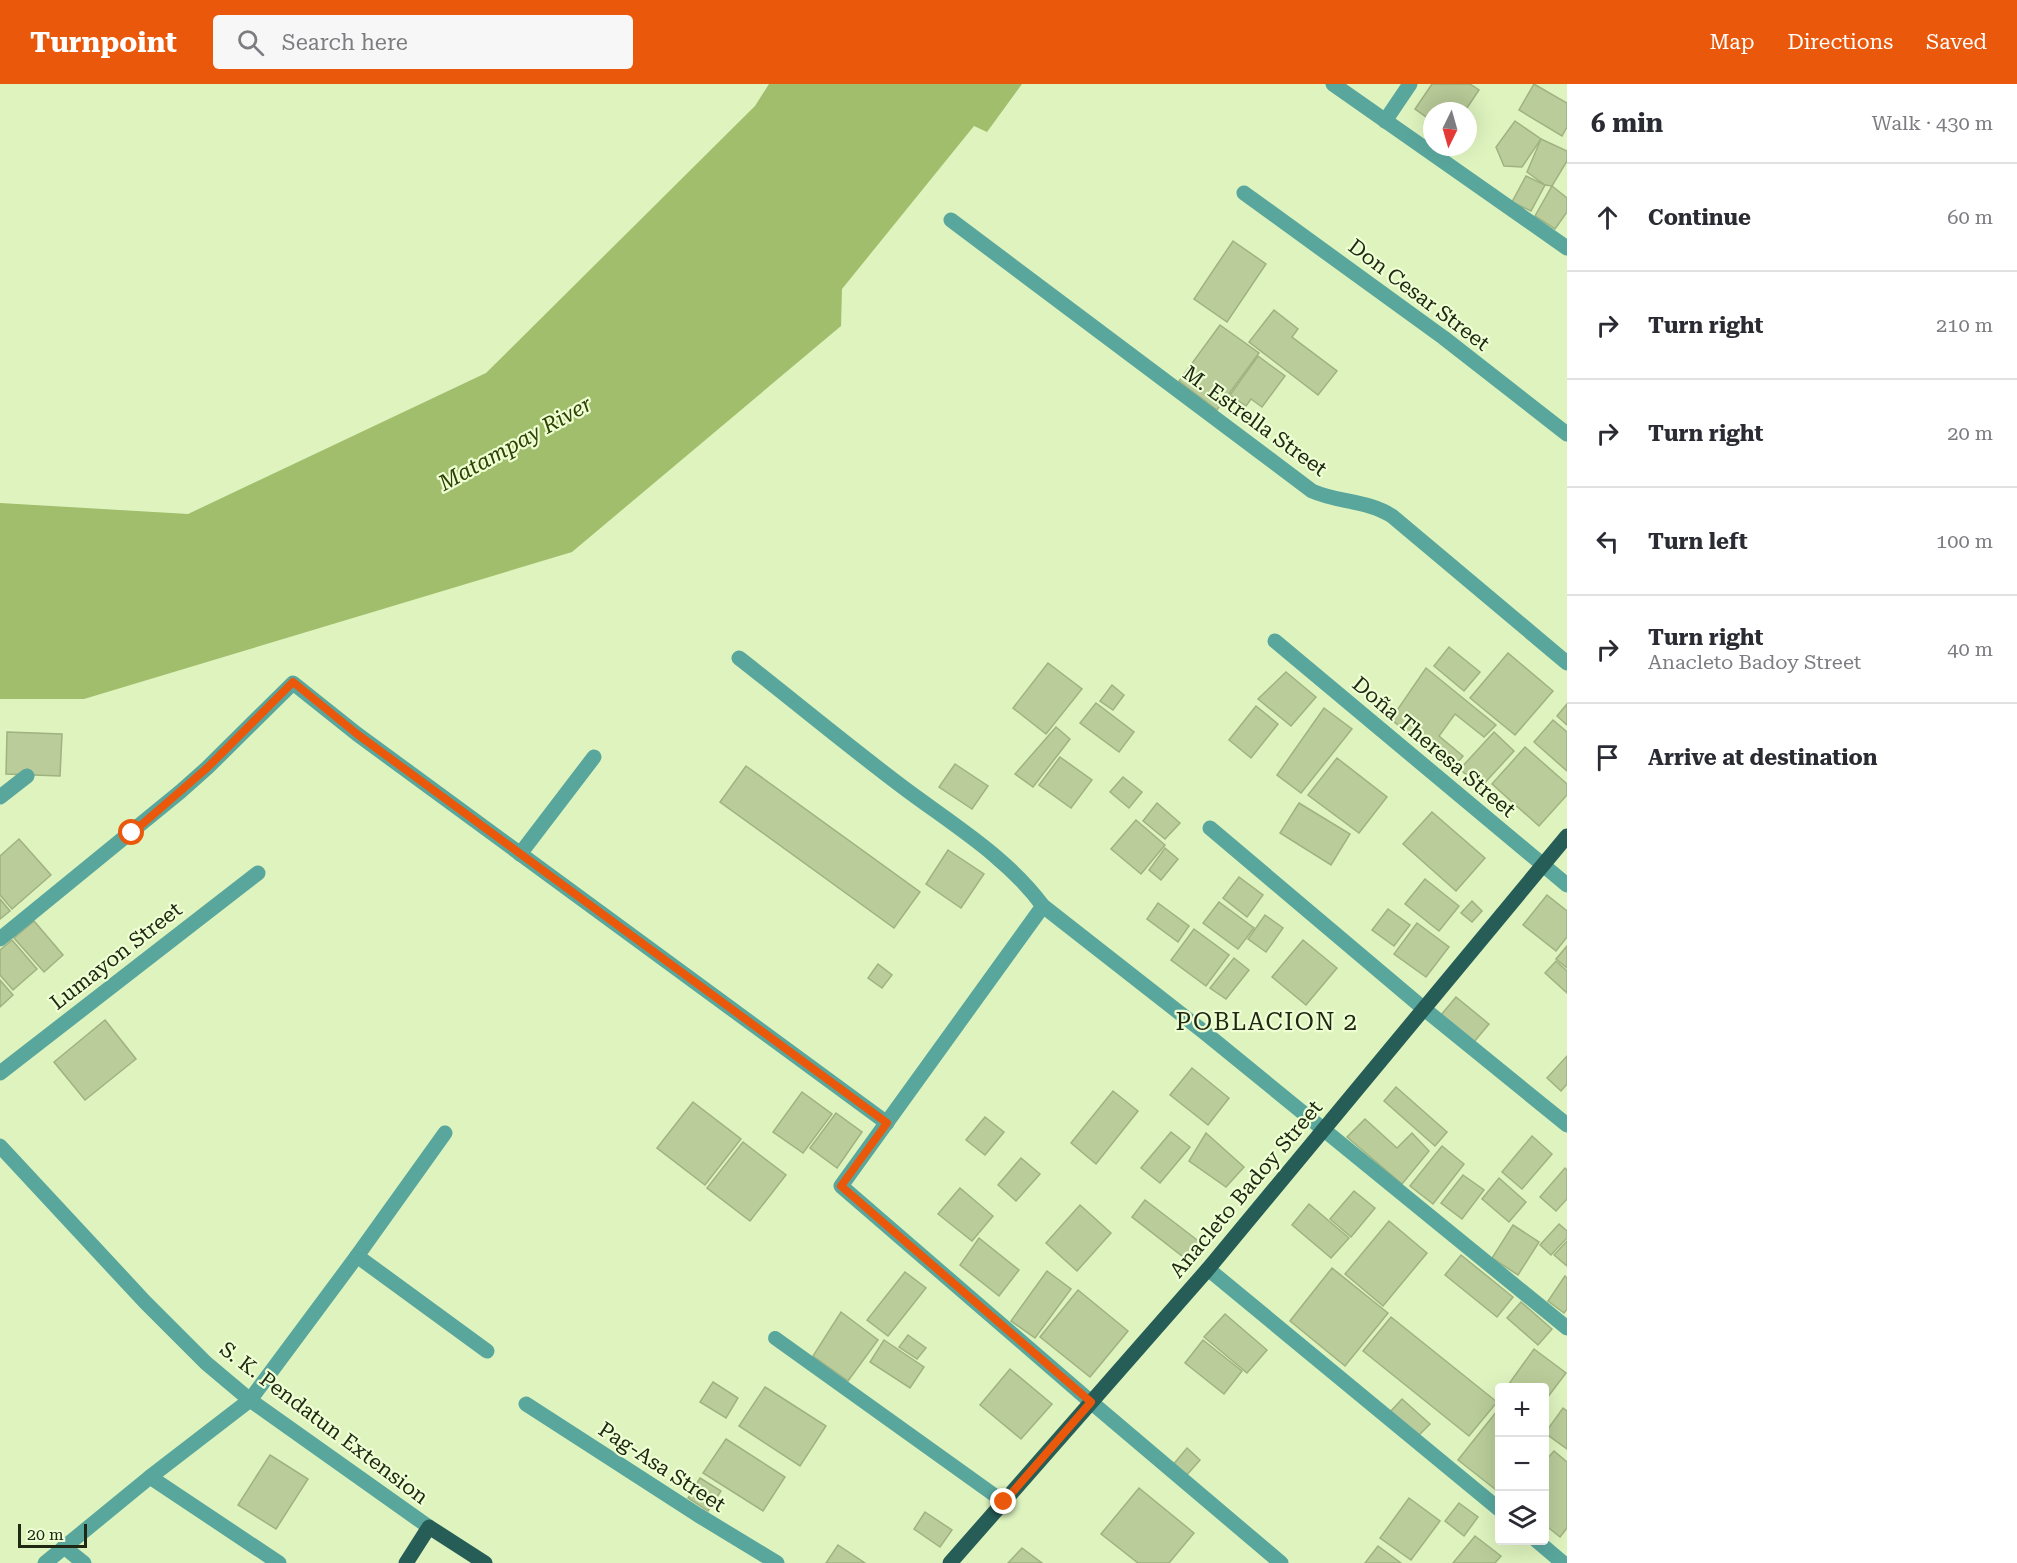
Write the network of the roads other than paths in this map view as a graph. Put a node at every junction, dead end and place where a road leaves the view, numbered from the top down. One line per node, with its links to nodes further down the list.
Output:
1 (1333, 84): 3 (street)
2 (1410, 84): 3 (street)
3 (1385, 121): 6 (street)
4 (1244, 193): 7 (street, Don Cesar Street)
5 (951, 220): 10 (street, M. Estrella Street)
6 (1567, 248)
7 (1567, 434)
8 (1275, 640): 17 (street, Doña Theresa Street)
9 (739, 658): 20 (street)
10 (1567, 663)
11 (594, 757): 16 (street)
12 (27, 776): 13 (street)
13 (0, 797)
14 (1210, 828): 22 (street)
15 (1567, 836): 17 (main road, Anacleto Badoy Street)
16 (520, 854): 21 (street); 24 (street)
17 (1543, 865): 19 (street, Doña Theresa Street); 22 (main road, Anacleto Badoy Street)
18 (258, 873): 23 (street, Lumayon Street)
19 (1567, 885)
20 (1043, 906): 24 (street); 26 (street)
21 (0, 939)
22 (1423, 1008): 25 (street); 26 (main road, Anacleto Badoy Street)
23 (0, 1073)
24 (887, 1123): 35 (street)
25 (1567, 1125)
26 (1323, 1131): 30 (main road, Anacleto Badoy Street); 31 (street)
27 (445, 1134): 29 (street)
28 (0, 1146): 34 (street, S. K. Pendatun Extension)
29 (357, 1256): 33 (street); 34 (street)
30 (1208, 1269): 35 (main road, Anacleto Badoy Street); 39 (street)
31 (1567, 1328)
32 (775, 1338): 38 (lane)
33 (487, 1351)
34 (250, 1400): 37 (street); 40 (street, S. K. Pendatun Extension)
35 (1091, 1402): 38 (main road, Anacleto Badoy Street); 50 (street)
36 (526, 1404): 48 (street, Pag-Asa Street)
37 (150, 1477): 42 (street); 45 (street)
38 (1004, 1502): 49 (main road, Anacleto Badoy Street)
39 (1495, 1506)
40 (429, 1527): 46 (main road); 47 (main road, S. K. Pendatun Extension)
41 (1542, 1545): 51 (street)
42 (64, 1547): 43 (street); 44 (street)
43 (45, 1563)
44 (84, 1563)
45 (279, 1563)
46 (406, 1563)
47 (485, 1563)
48 (777, 1563)
49 (950, 1563)
50 (1281, 1563)
51 (1563, 1563)

